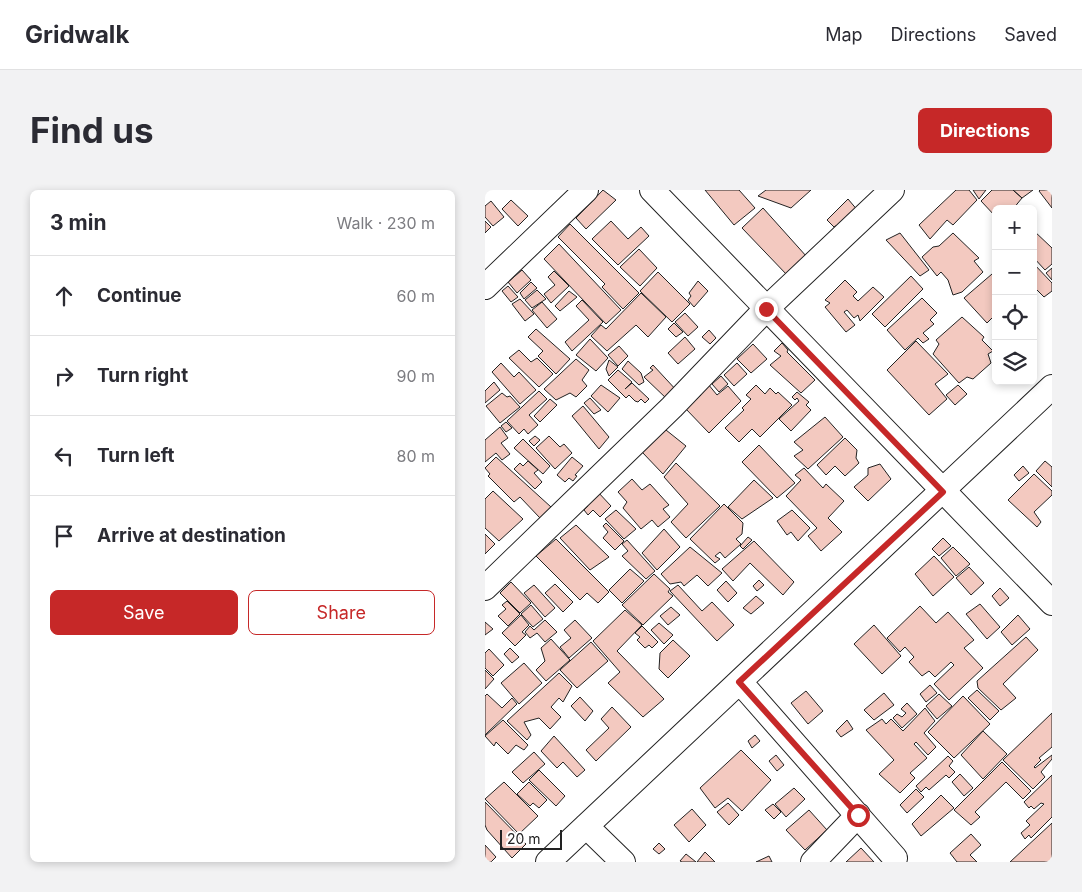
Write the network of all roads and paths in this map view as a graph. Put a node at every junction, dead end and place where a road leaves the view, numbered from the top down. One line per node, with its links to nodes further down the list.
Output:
1 (586, 190): 4 (street)
2 (652, 190): 5 (street)
3 (892, 190): 5 (street)
4 (485, 287)
5 (766, 309): 7 (street); 8 (street)
6 (1052, 387): 7 (street)
7 (943, 492): 9 (street); 10 (street)
8 (485, 588)
9 (1052, 603)
10 (739, 682): 11 (street); 12 (street)
11 (858, 815): 13 (street); 16 (street)
12 (586, 826): 14 (street); 15 (street)
13 (895, 858)
14 (548, 862)
15 (623, 862)
16 (813, 862)

